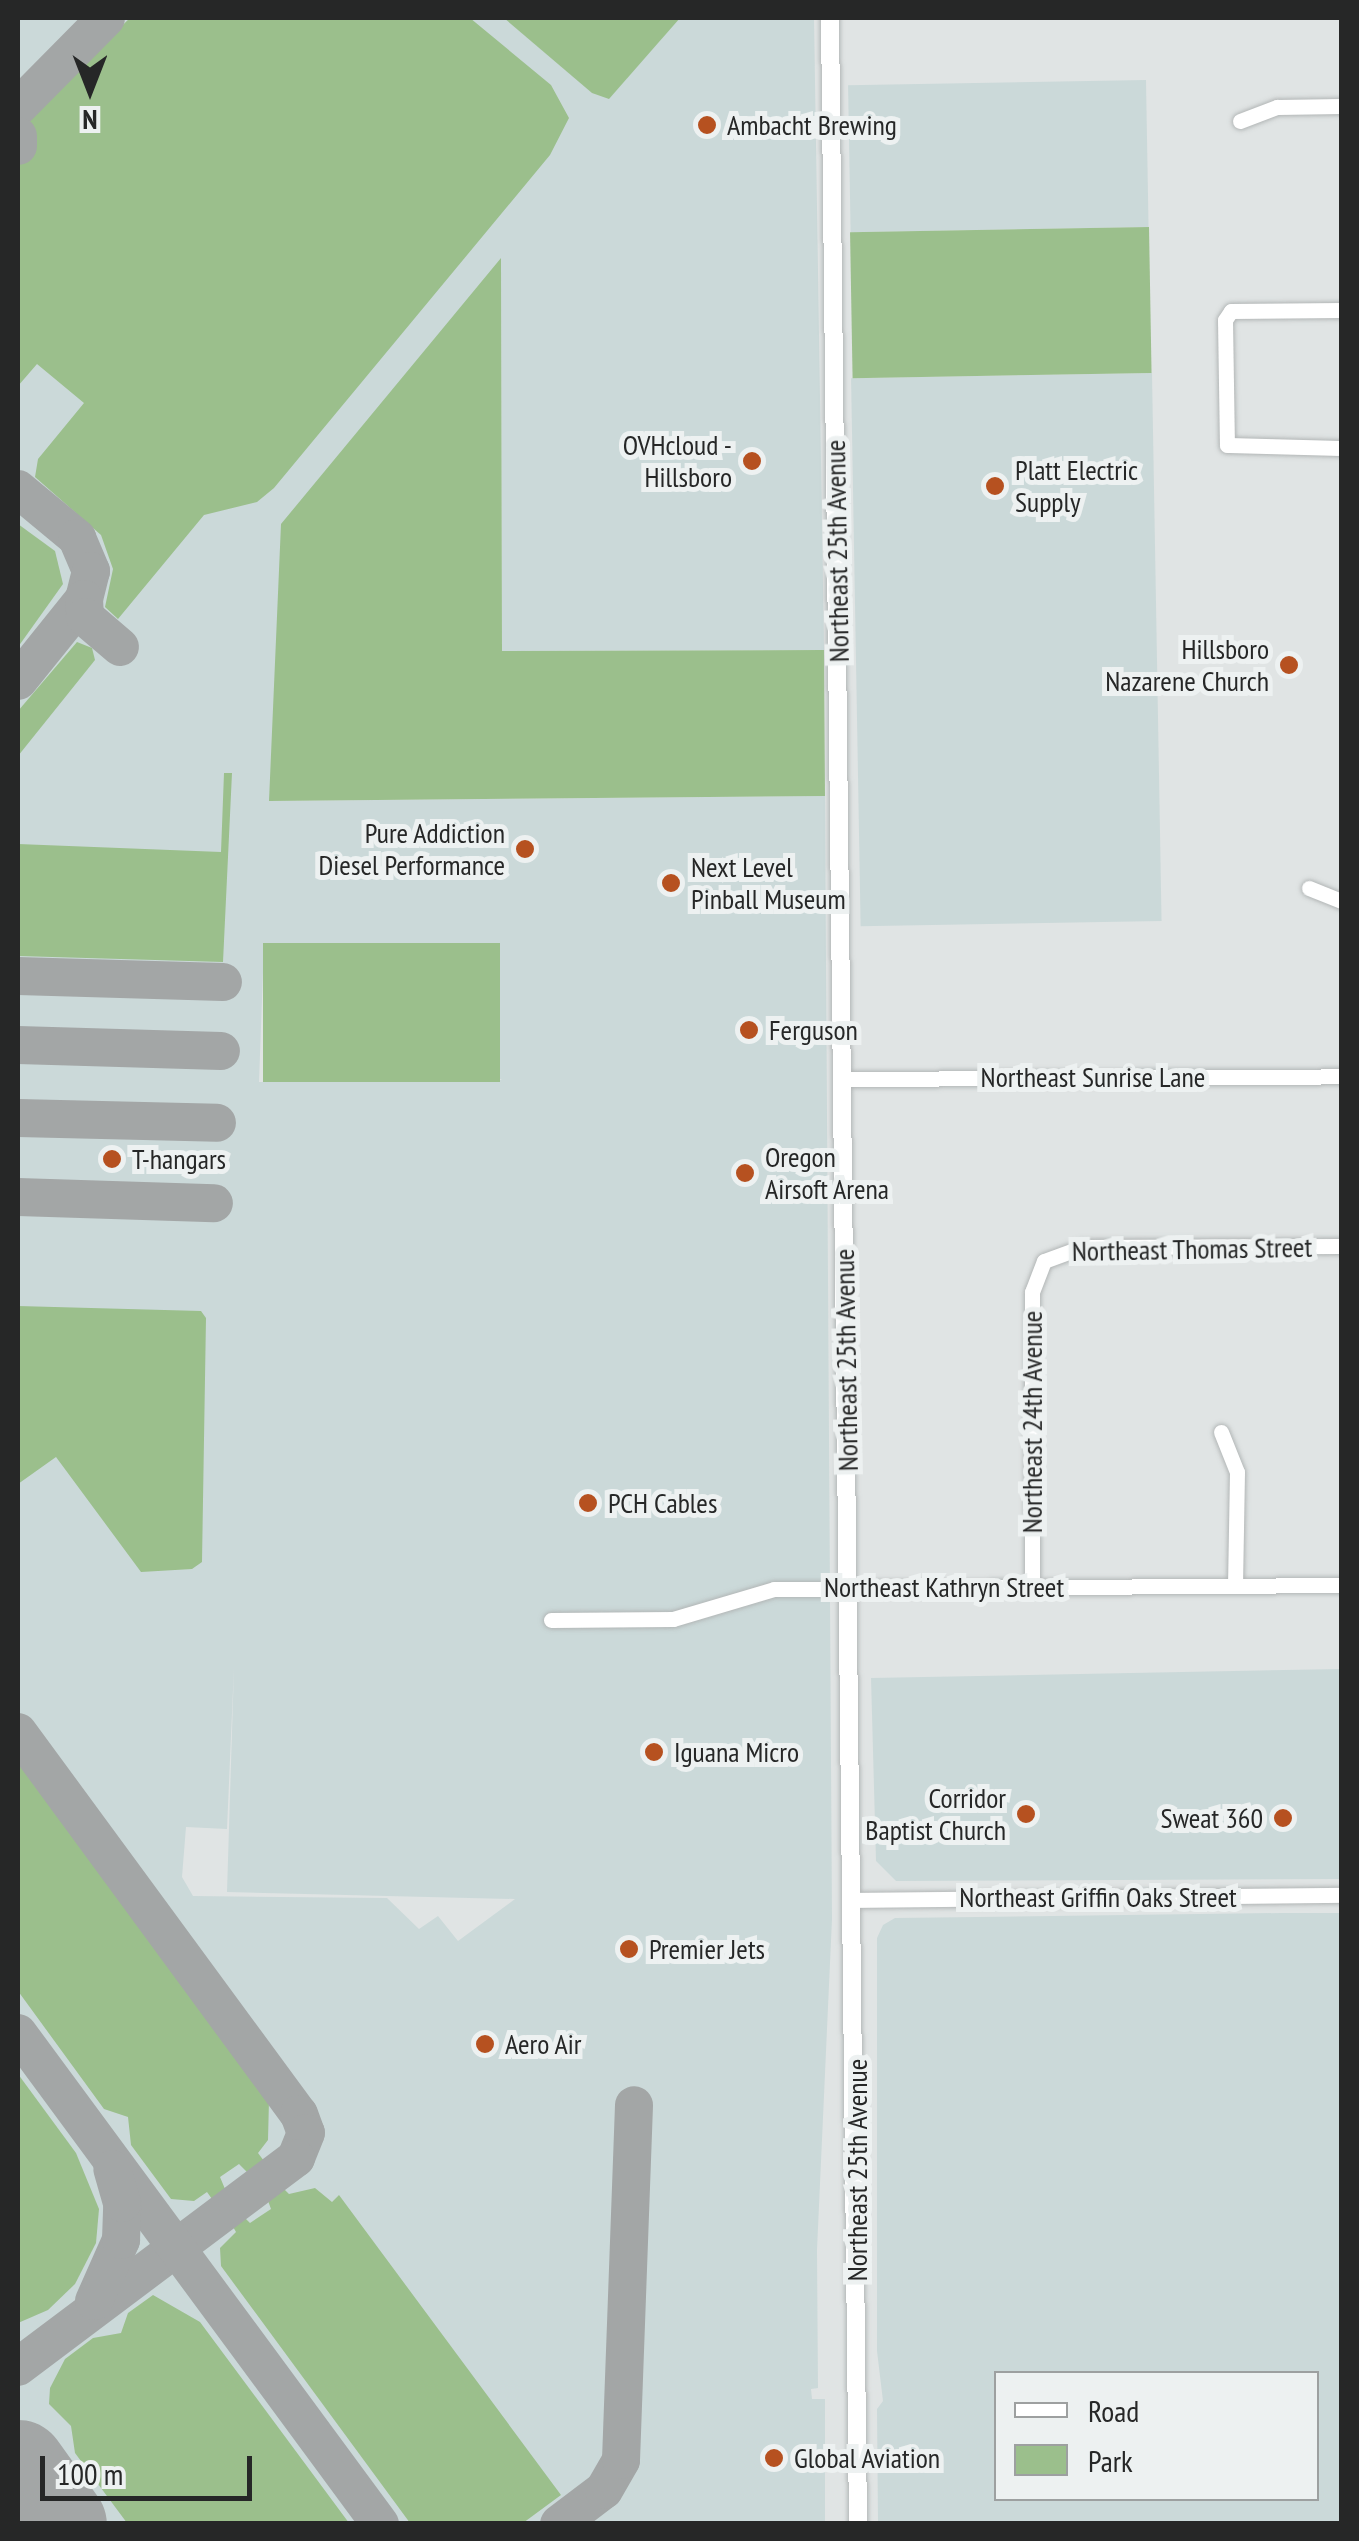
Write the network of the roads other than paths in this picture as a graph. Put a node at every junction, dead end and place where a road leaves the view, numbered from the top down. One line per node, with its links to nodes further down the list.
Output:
1 (830, 18): 9 (main road, Northeast 25th Avenue)
2 (1342, 106): 3 (street)
3 (1240, 120)
4 (1342, 310): 5 (street)
5 (1342, 448)
6 (1309, 888): 7 (street)
7 (1342, 901)
8 (1342, 1076): 9 (street, Northeast Sunrise Lane)
9 (844, 1079): 15 (main road, Northeast 25th Avenue)
10 (1342, 1246): 11 (street, Northeast Thomas Street)
11 (1044, 1261): 16 (street, Northeast 24th Avenue)
12 (1221, 1432): 14 (street)
13 (1342, 1584): 14 (street, Northeast Kathryn Street)
14 (1235, 1585): 16 (street, Northeast Kathryn Street)
15 (848, 1587): 16 (street, Northeast Kathryn Street); 17 (street, Northeast Kathryn Street); 19 (main road, Northeast 25th Avenue)
16 (1032, 1587)
17 (551, 1620)
18 (1342, 1896): 19 (street, Northeast Griffin Oaks Street)
19 (854, 1900): 20 (main road, Northeast 25th Avenue)
20 (858, 2524)

